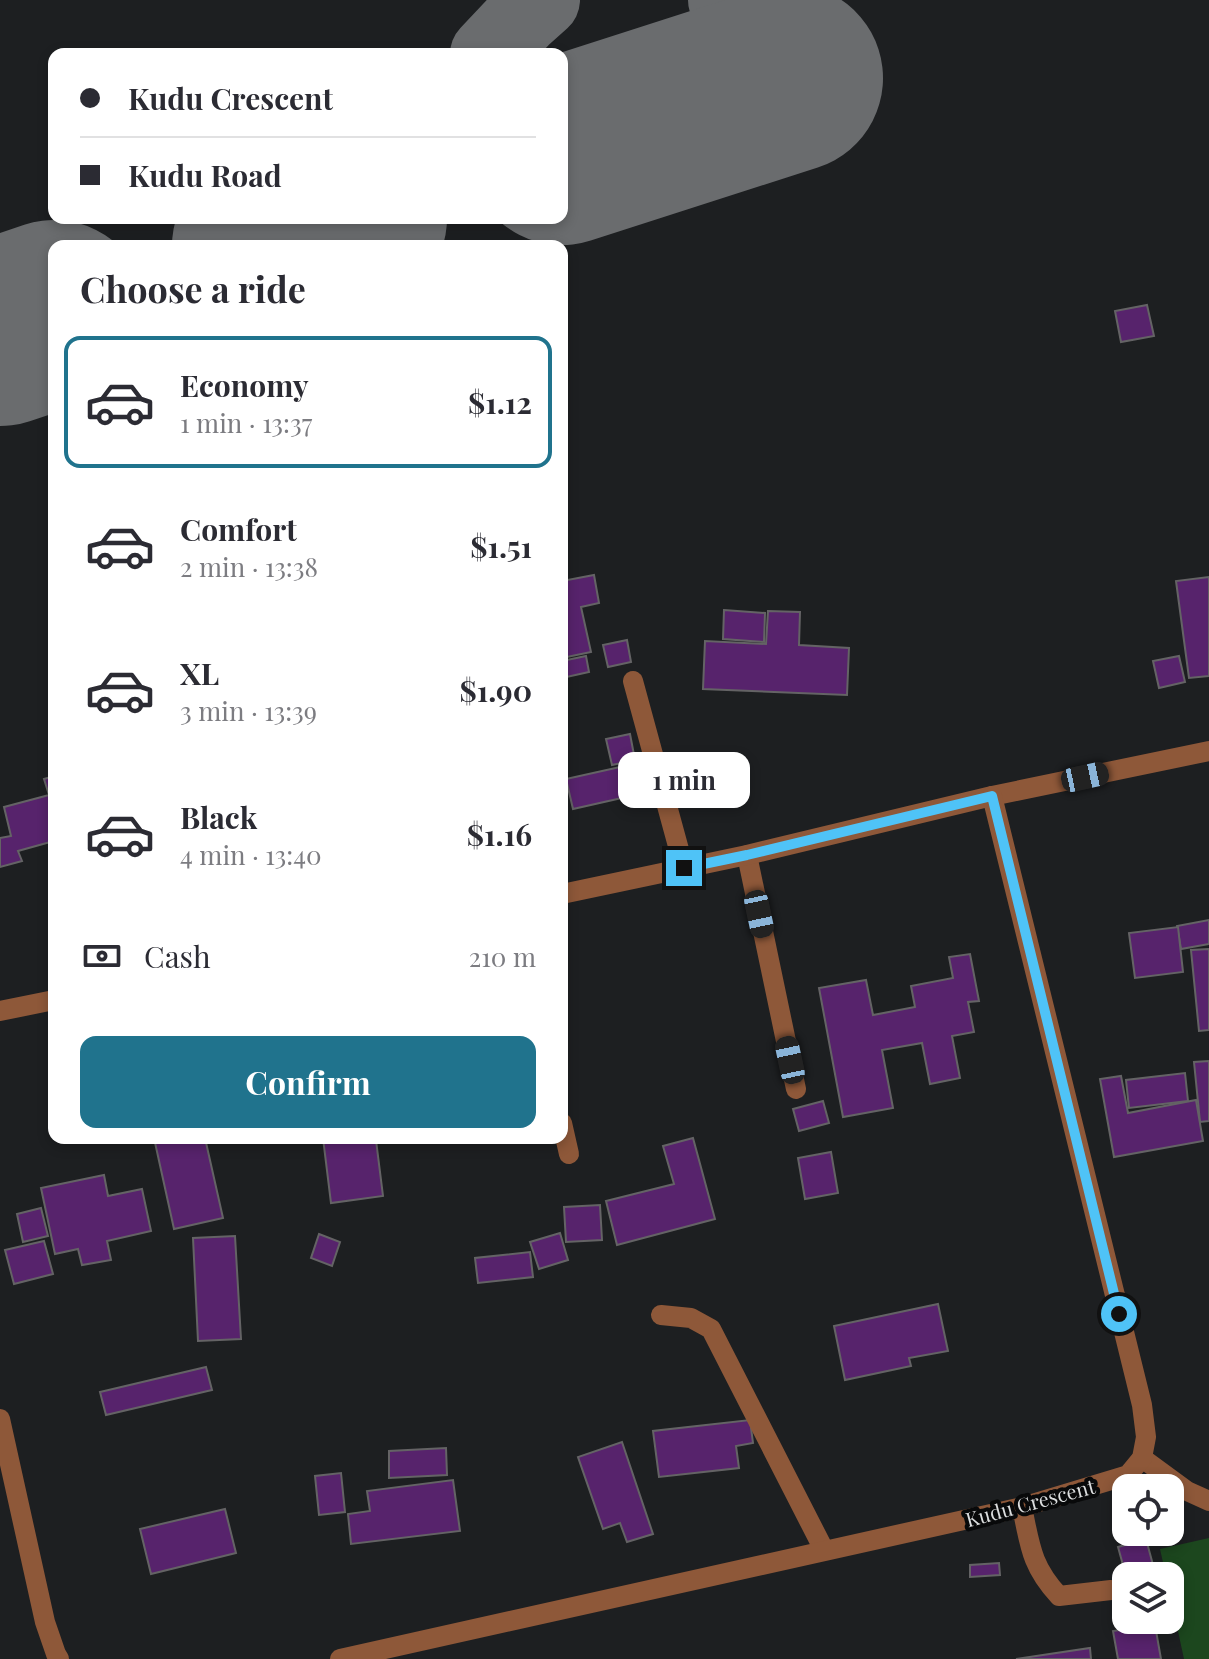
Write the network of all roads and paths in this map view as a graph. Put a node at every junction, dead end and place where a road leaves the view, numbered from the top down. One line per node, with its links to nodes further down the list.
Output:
1 (633, 681): 5 (street)
2 (1209, 751): 3 (street)
3 (992, 796): 4 (street); 14 (street)
4 (747, 855): 5 (street); 9 (street)
5 (684, 868): 6 (street)
6 (568, 893)
7 (48, 1001): 8 (street)
8 (0, 1011)
9 (796, 1089)
10 (567, 1144): 11 (street)
11 (569, 1154)
12 (661, 1315): 17 (street)
13 (0, 1419): 20 (street)
14 (1142, 1458): 15 (street); 16 (street, Kudu Crescent)
15 (1209, 1501)
16 (1022, 1507): 17 (street, Kudu Crescent); 18 (street)
17 (824, 1550): 19 (street, Kudu Crescent)
18 (1111, 1590)
19 (366, 1656): 21 (street, Kudu Crescent)
20 (59, 1659)
21 (340, 1659)

